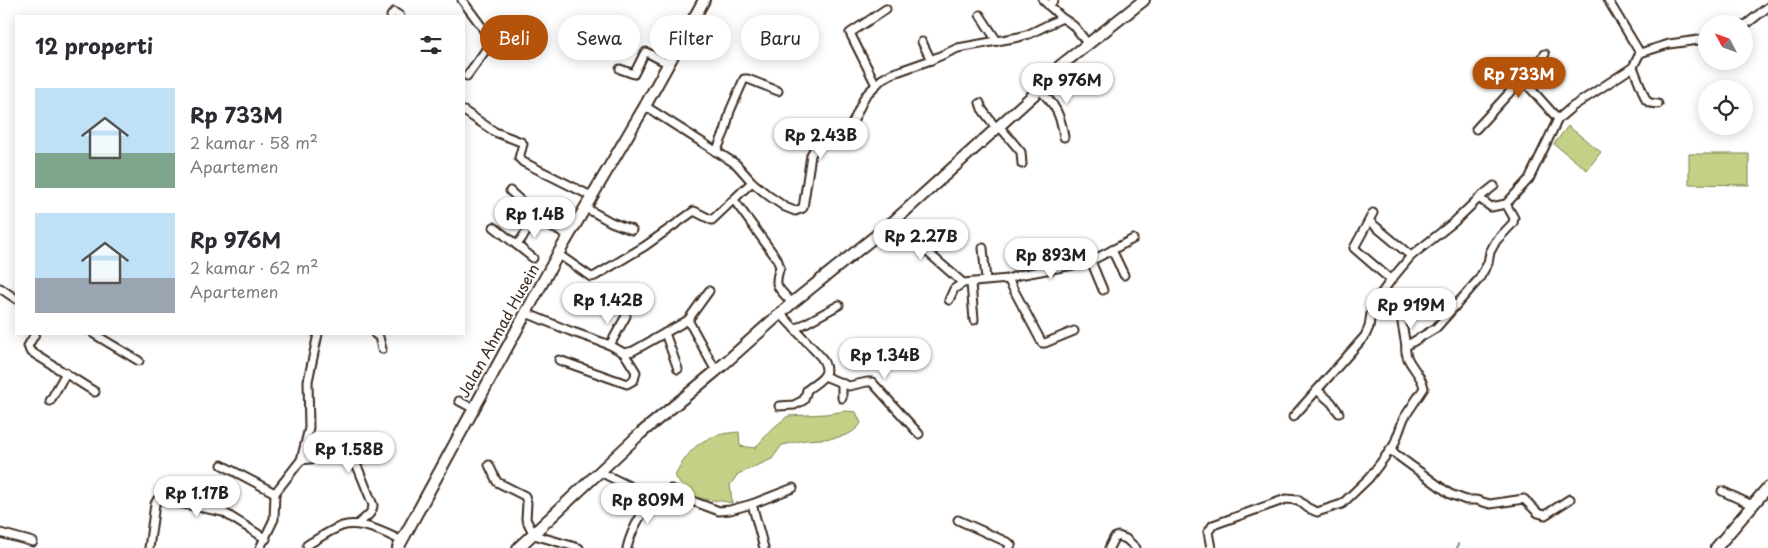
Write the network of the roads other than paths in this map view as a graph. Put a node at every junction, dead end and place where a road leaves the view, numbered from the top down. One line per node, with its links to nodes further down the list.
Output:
1 (462, 0): 23 (street)
2 (704, 0): 20 (street, Jalan Ahmad Husein)
3 (1043, 0): 6 (street)
4 (1617, 0): 7 (street)
5 (1142, 1): 16 (street)
6 (1052, 3): 11 (street)
7 (1610, 3): 17 (street)
8 (1768, 7): 12 (street)
9 (886, 9): 25 (street)
10 (980, 15): 13 (street)
11 (1062, 18): 13 (street); 16 (street)
12 (1753, 19)
13 (997, 40): 19 (street)
14 (1698, 40): 17 (street)
15 (922, 42): 19 (street)
16 (1088, 44): 26 (street)
17 (1640, 53): 21 (street)
18 (1545, 54): 24 (street)
19 (931, 60): 25 (street)
20 (668, 64): 22 (street); 30 (street, Jalan Ahmad Husein)
21 (1633, 67): 29 (street); 32 (street)
22 (620, 69)
23 (465, 76)
24 (1523, 80): 32 (street); 34 (street)
25 (876, 85): 38 (street)
26 (1039, 90): 33 (street); 35 (street)
27 (778, 91): 36 (street)
28 (980, 104): 33 (street)
29 (1658, 104)
30 (645, 106): 36 (street); 41 (street, Jalan Ahmad Husein)
31 (465, 112): 41 (street)
32 (1558, 119): 44 (street)
33 (998, 127): 37 (street); 49 (street)
34 (1476, 129)
35 (1064, 137)
36 (716, 152): 38 (street)
37 (1022, 164)
38 (752, 182): 43 (street)
39 (1494, 186): 42 (street)
40 (510, 191): 47 (street)
41 (592, 197): 45 (street, Jalan Ahmad Husein)
42 (1478, 198): 44 (street); 60 (street)
43 (734, 200): 59 (street); 73 (street)
44 (1506, 204): 89 (street)
45 (586, 208): 51 (street); 52 (street, Jalan Ahmad Husein)
46 (1373, 213): 48 (street)
47 (535, 220): 52 (street); 55 (street)
48 (1370, 221): 60 (street); 66 (street)
49 (894, 222): 58 (street); 73 (street)
50 (494, 227): 55 (street)
51 (632, 230)
52 (570, 235): 59 (street, Jalan Ahmad Husein)
53 (956, 236): 58 (street)
54 (1133, 239): 57 (street)
55 (517, 246): 61 (street)
56 (983, 248): 65 (street)
57 (1112, 250): 62 (street); 63 (street)
58 (928, 252): 67 (street)
59 (558, 254): 75 (street, Jalan Ahmad Husein)
60 (1410, 256): 66 (street)
61 (533, 258)
62 (1090, 261): 64 (street); 69 (street)
63 (1124, 275)
64 (1008, 279): 65 (street); 82 (street)
65 (986, 280): 67 (street)
66 (1390, 280): 99 (street)
67 (967, 283): 72 (street); 79 (street)
68 (0, 288): 71 (street)
69 (1104, 290)
70 (709, 291): 78 (street)
71 (15, 298)
72 (949, 300)
73 (792, 303): 76 (street)
74 (839, 305): 81 (street)
75 (526, 313): 88 (street); 105 (street, Jalan Ahmad Husein)
76 (780, 313): 81 (street); 95 (street)
77 (626, 316): 88 (street)
78 (688, 320): 83 (street); 95 (street)
79 (974, 320)
80 (1402, 323): 89 (street)
81 (795, 329): 97 (street)
82 (1074, 331)
83 (665, 333): 91 (street); 94 (street)
84 (34, 335): 96 (street)
85 (96, 335): 93 (street)
86 (318, 335): 110 (street)
87 (376, 335): 90 (street)
88 (610, 345): 91 (street)
89 (1406, 346): 109 (street)
90 (382, 349)
91 (624, 353): 92 (street)
92 (559, 360)
93 (139, 361)
94 (678, 369)
95 (716, 371): 113 (street)
96 (66, 373): 100 (street); 102 (street)
97 (824, 376): 98 (street); 104 (street)
98 (842, 384): 101 (street); 108 (street)
99 (1317, 390): 106 (street); 107 (street)
100 (95, 392)
101 (842, 398)
102 (50, 401)
103 (459, 401): 105 (street)
104 (779, 406)
105 (474, 409): 129 (street, Jalan Ahmad Husein)
106 (1339, 413)
107 (1293, 418)
108 (919, 434)
109 (1390, 450): 119 (street); 128 (street)
110 (301, 460): 117 (street); 123 (street)
111 (489, 464): 125 (street)
112 (222, 465): 117 (street)
113 (600, 472): 118 (street); 125 (street)
114 (1768, 487): 121 (street)
115 (793, 488): 120 (street)
116 (1722, 491): 121 (street)
117 (275, 493): 126 (street)
118 (655, 495): 120 (street); 135 (street)
119 (1570, 499)
120 (752, 504): 136 (street)
121 (1752, 505): 141 (street)
122 (958, 520): 137 (street)
123 (358, 524): 129 (street); 130 (street)
124 (0, 533): 127 (street)
125 (534, 535): 133 (street); 134 (street)
126 (266, 539): 131 (street); 132 (street)
127 (32, 542)
128 (1210, 544): 140 (street)
129 (400, 545)
130 (307, 546)
131 (149, 548)
132 (260, 548)
133 (518, 548)
134 (579, 548)
135 (627, 548)
136 (764, 548)
137 (1010, 548)
138 (1110, 548): 139 (street)
139 (1136, 548)
140 (1203, 548)
141 (1716, 548)

